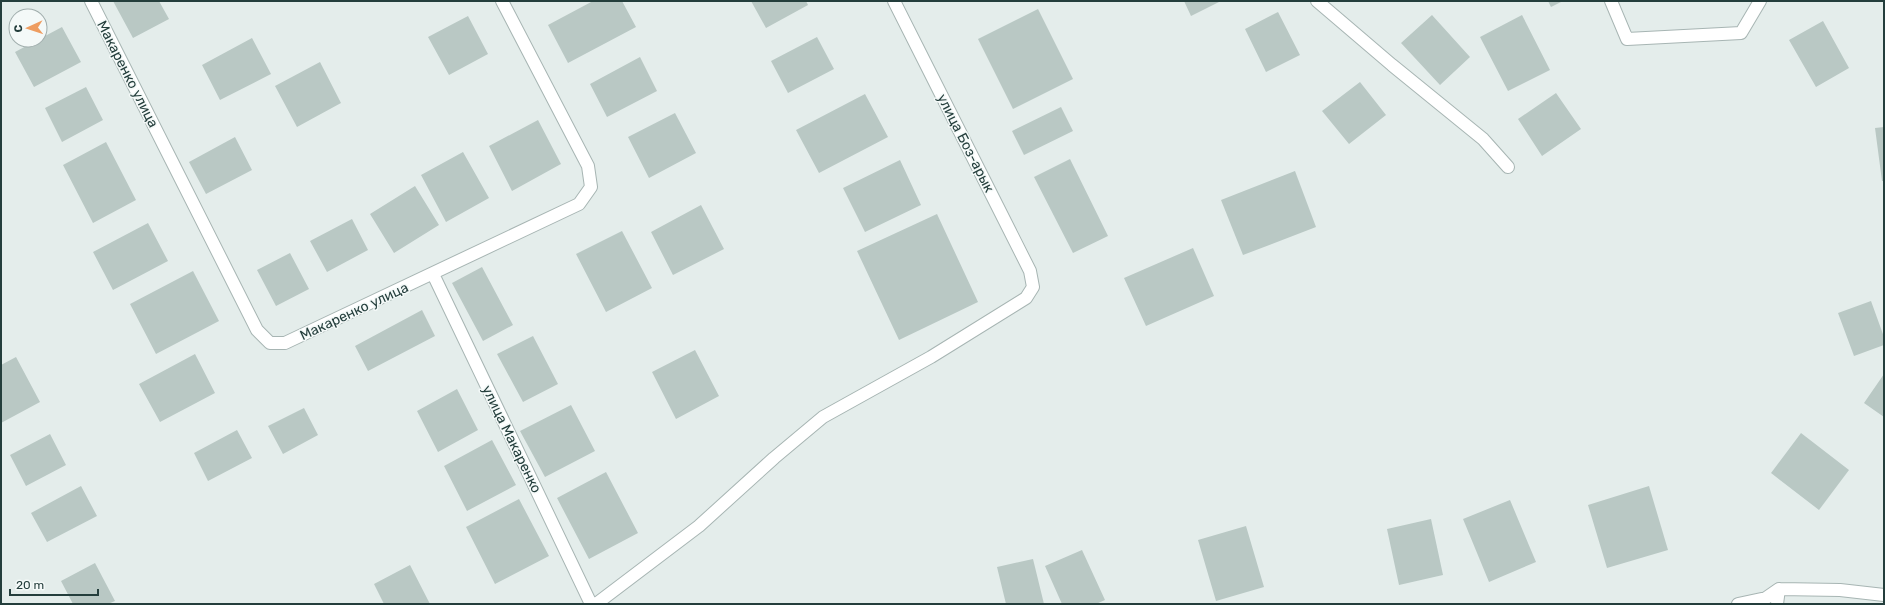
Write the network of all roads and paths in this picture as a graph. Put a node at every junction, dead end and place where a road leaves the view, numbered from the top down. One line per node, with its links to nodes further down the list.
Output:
1 (91, 1): 8 (street, Макаренко улица)
2 (502, 1): 8 (street, Макаренко улица)
3 (894, 1): 12 (street, улица Боз-арык)
4 (1317, 1): 7 (street)
5 (1611, 1): 6 (street)
6 (1760, 1)
7 (1508, 167)
8 (433, 274): 11 (street, улица Макаренко)
9 (1779, 589): 10 (street); 13 (street); 14 (street)
10 (1884, 595)
11 (591, 604)
12 (596, 604)
13 (1738, 604)
14 (1777, 604)

